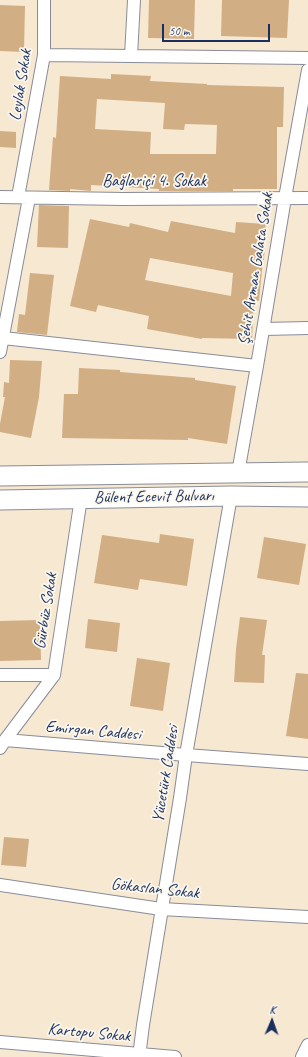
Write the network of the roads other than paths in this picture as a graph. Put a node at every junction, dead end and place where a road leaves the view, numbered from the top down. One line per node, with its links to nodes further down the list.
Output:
1 (44, 0): 3 (street, Leylak Sokak)
2 (134, 0): 4 (street)
3 (44, 55): 4 (street); 8 (street, Leylak Sokak)
4 (131, 56): 5 (street)
5 (308, 58)
6 (308, 70): 9 (street, Şehit Arman Galata Sokak)
7 (0, 197): 8 (street, Bağlariçi 4. Sokak)
8 (24, 198): 9 (street, Bağlariçi 4. Sokak); 13 (street, Leylak Sokak)
9 (285, 198): 10 (street, Bağlariçi 4. Sokak); 12 (street, Şehit Arman Galata Sokak)
10 (308, 198)
11 (308, 328): 12 (street)
12 (264, 329): 15 (street, Şehit Arman Galata Sokak)
13 (3, 338): 14 (street, Leylak Sokak); 15 (street)
14 (0, 352)
15 (258, 366): 17 (street, Şehit Arman Galata Sokak)
16 (308, 472): 17 (main road, Bülent Ecevit Bulvarı)
17 (238, 473): 18 (main road, Bülent Ecevit Bulvarı)
18 (0, 476)
19 (231, 496): 20 (main road, Bülent Ecevit Bulvarı); 21 (main road, Bülent Ecevit Bulvarı); 26 (street, Yücetürk Caddesi)
20 (308, 497)
21 (81, 498): 22 (main road, Bülent Ecevit Bulvarı); 23 (street, Gürbüz Sokak)
22 (0, 500)
23 (54, 675): 24 (street, Gürbüz Sokak); 25 (street)
24 (0, 676)
25 (2, 744): 26 (street, Emirgan Caddesi)
26 (186, 755): 27 (street, Emirgan Caddesi); 29 (street, Yücetürk Caddesi)
27 (308, 764)
28 (0, 885): 29 (street, Gökaslan Sokak)
29 (161, 909): 30 (street, Gökaslan Sokak); 33 (street, Yücetürk Caddesi)
30 (308, 916)
31 (0, 1042): 33 (street, Kartopu Sokak)
32 (308, 1045): 35 (street)
33 (139, 1056): 34 (street, Kartopu Sokak)
34 (175, 1057)
35 (302, 1057)

